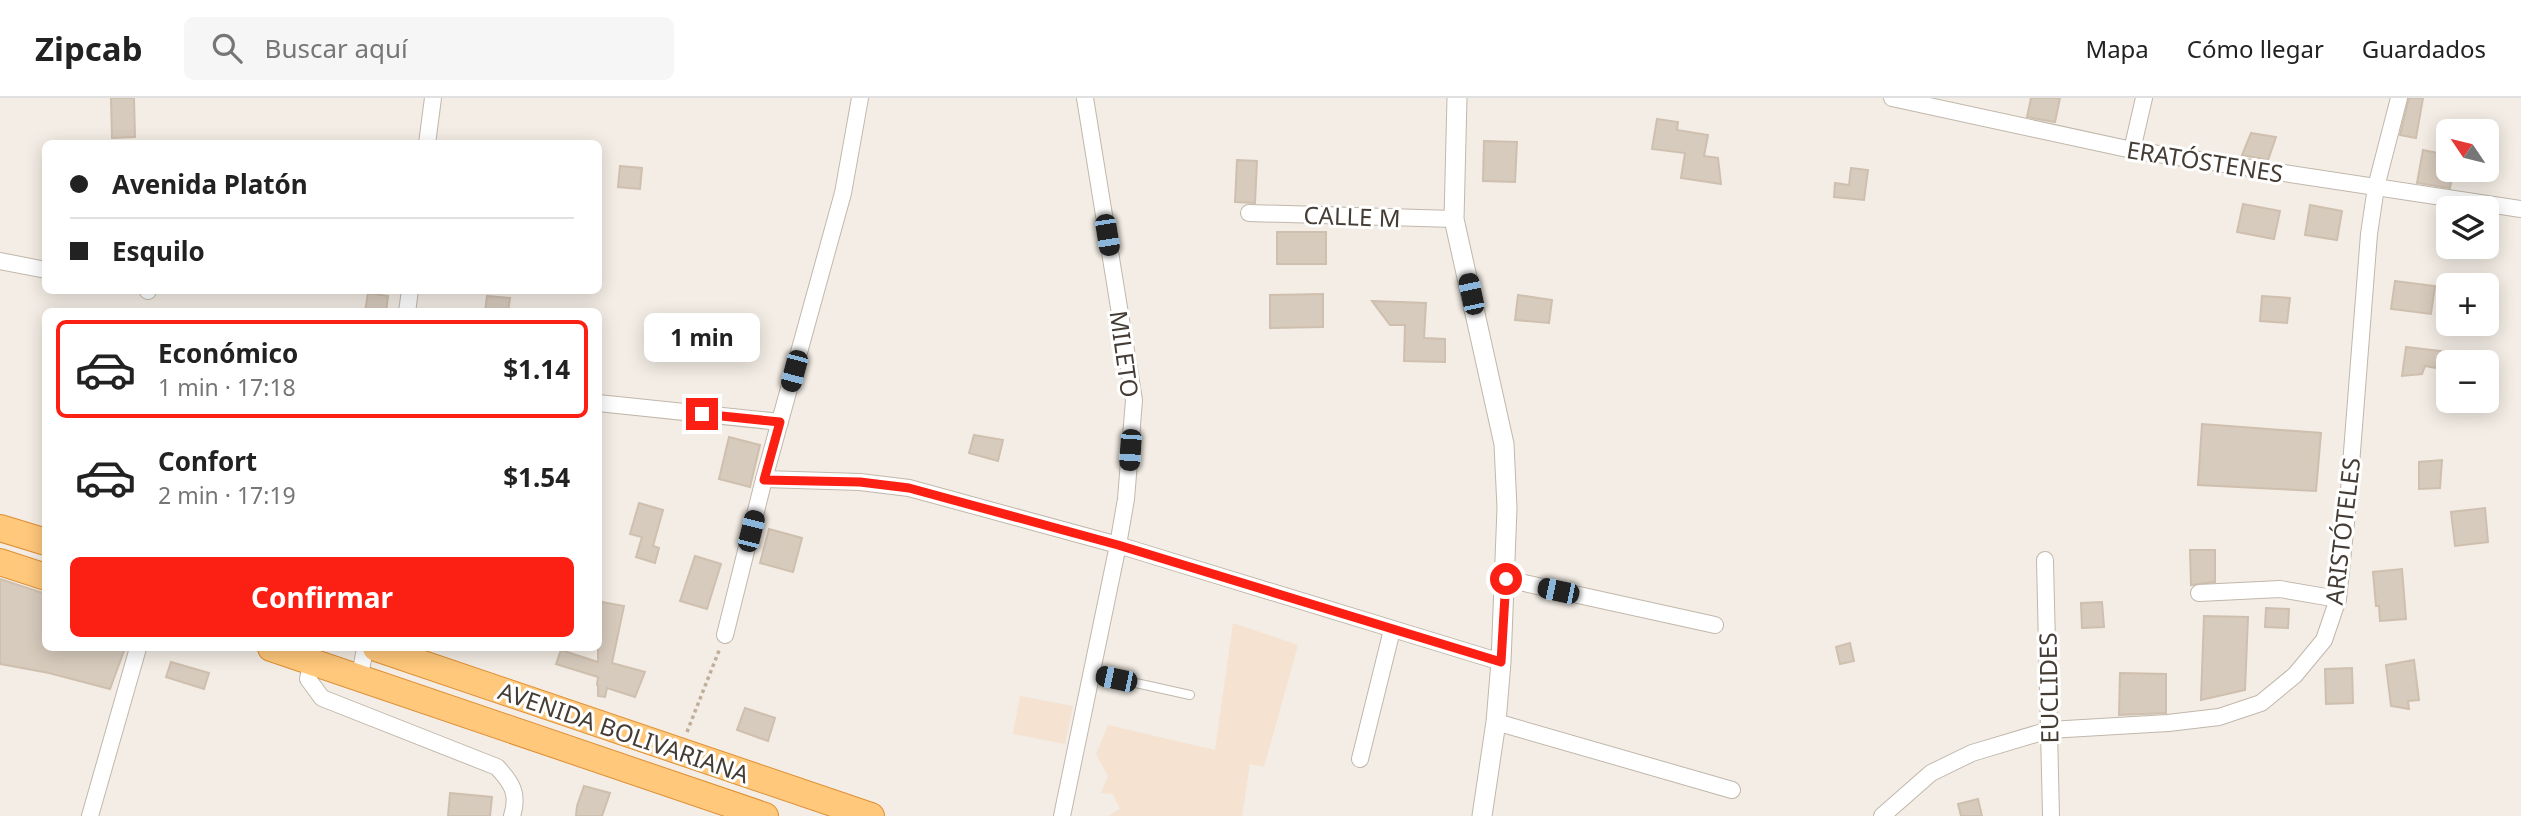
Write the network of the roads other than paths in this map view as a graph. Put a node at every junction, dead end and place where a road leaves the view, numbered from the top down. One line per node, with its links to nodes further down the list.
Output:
1 (433, 98): 8 (street)
2 (860, 98): 17 (street)
3 (1085, 98): 21 (street, MILETO)
4 (1457, 98): 13 (street)
5 (1892, 98): 9 (street, ERATÓSTENES)
6 (2144, 98): 9 (street)
7 (2399, 98): 10 (street, ARISTÓTELES)
8 (428, 140)
9 (2132, 150): 10 (street, ERATÓSTENES)
10 (2376, 187): 11 (street, ERATÓSTENES); 27 (street, ARISTÓTELES)
11 (2521, 209)
12 (1249, 213): 13 (street, CALLE M)
13 (1454, 219): 25 (street)
14 (0, 261): 15 (street)
15 (42, 269)
16 (602, 403): 17 (street)
17 (780, 422): 18 (street)
18 (764, 480): 21 (street); 30 (street)
19 (0, 528): 20 (highway)
20 (42, 541)
21 (1118, 545): 29 (street); 37 (street, MILETO)
22 (2045, 560): 41 (street, EUCLIDES)
23 (0, 562): 24 (highway)
24 (42, 576)
25 (1506, 579): 28 (street); 36 (street)
26 (2199, 593): 27 (street)
27 (2338, 599): 41 (street, ARISTÓTELES)
28 (1715, 625)
29 (1392, 630): 36 (street); 42 (street)
30 (725, 635)
31 (137, 651): 44 (street)
32 (280, 651): 35 (highway, AVENIDA BOLIVARIANA)
33 (364, 651): 38 (street)
34 (385, 651): 47 (highway, AVENIDA BOLIVARIANA)
35 (312, 661): 38 (highway, AVENIDA BOLIVARIANA); 45 (street)
36 (1501, 662): 40 (street)
37 (1091, 673): 39 (lane); 48 (street, MILETO)
38 (360, 676): 46 (highway, AVENIDA BOLIVARIANA)
39 (1190, 695)
40 (1496, 722): 43 (street); 49 (street)
41 (2049, 730): 50 (street, ARISTÓTELES); 51 (street, EUCLIDES)
42 (1360, 759)
43 (1732, 790)
44 (90, 816)
45 (512, 816)
46 (765, 816)
47 (871, 816)
48 (1062, 816)
49 (1482, 816)
50 (1882, 816)
51 (2051, 816)

